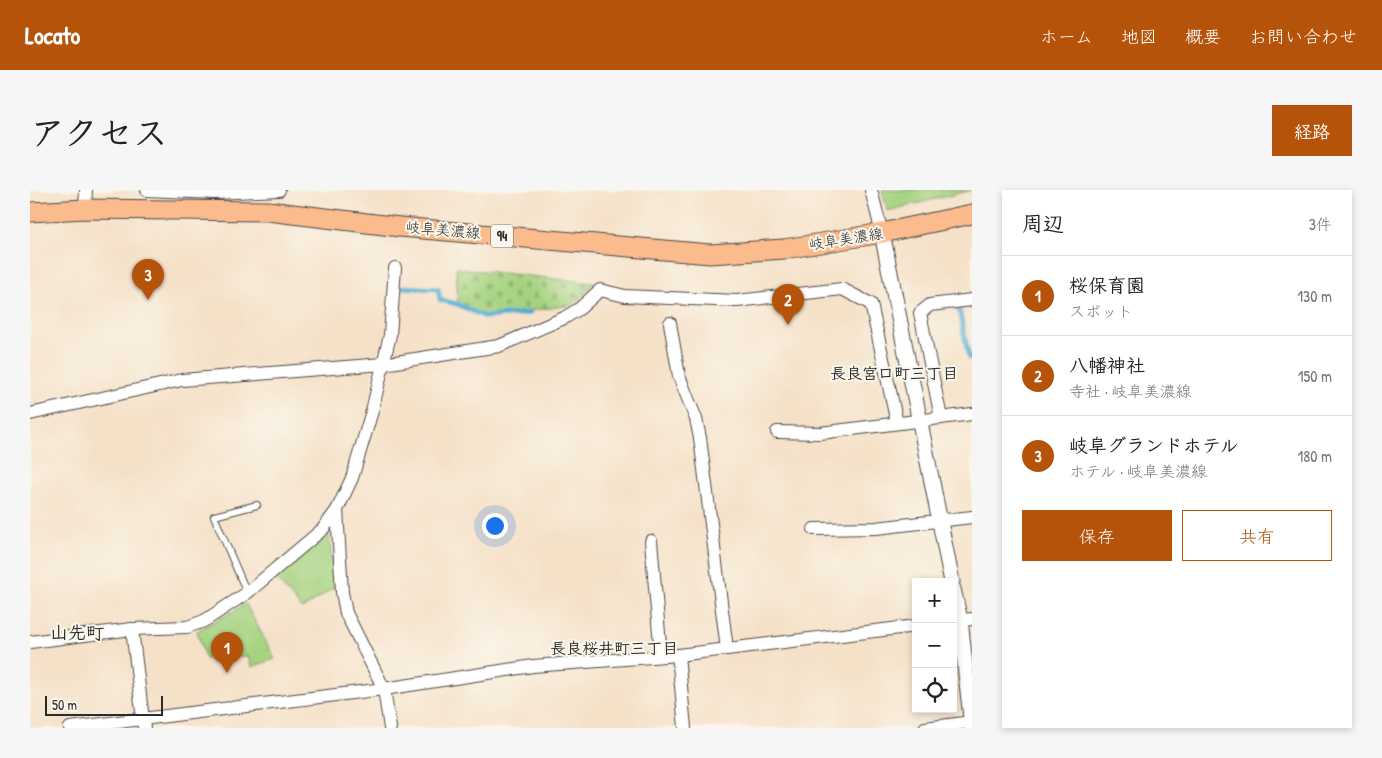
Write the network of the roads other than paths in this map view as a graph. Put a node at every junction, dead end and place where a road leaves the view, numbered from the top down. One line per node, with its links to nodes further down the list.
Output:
1 (86, 190): 5 (street)
2 (147, 190): 3 (street)
3 (279, 190)
4 (872, 190): 8 (street)
5 (85, 209): 6 (main road, 岐阜美濃線 / 94); 8 (main road, 岐阜美濃線 / 94)
6 (30, 212)
7 (972, 214): 8 (main road, 岐阜美濃線 / 94)
8 (882, 233): 16 (street)
9 (395, 268): 12 (street)
10 (972, 300): 15 (street)
11 (670, 323): 32 (street)
12 (384, 364): 13 (street); 17 (street); 20 (street)
13 (30, 414)
14 (972, 414): 15 (street)
15 (941, 418): 16 (street)
16 (920, 420): 17 (street); 22 (street)
17 (898, 423): 18 (street)
18 (777, 432)
19 (256, 505): 26 (lane)
20 (337, 510): 26 (street); 35 (street)
21 (972, 517): 22 (street)
22 (939, 520): 23 (street); 25 (street)
23 (814, 529)
24 (651, 541): 34 (street)
25 (951, 578)
26 (247, 593): 30 (street)
27 (957, 603): 28 (street)
28 (962, 620): 36 (street)
29 (912, 626): 32 (street)
30 (132, 629): 31 (street); 37 (street)
31 (30, 642)
32 (727, 649): 33 (street)
33 (678, 655): 34 (street); 41 (street)
34 (661, 656): 35 (street)
35 (384, 689): 37 (street); 40 (street)
36 (972, 722): 38 (street); 42 (street)
37 (143, 724): 39 (street)
38 (972, 727)
39 (70, 728)
40 (390, 728)
41 (685, 728)
42 (925, 728)

